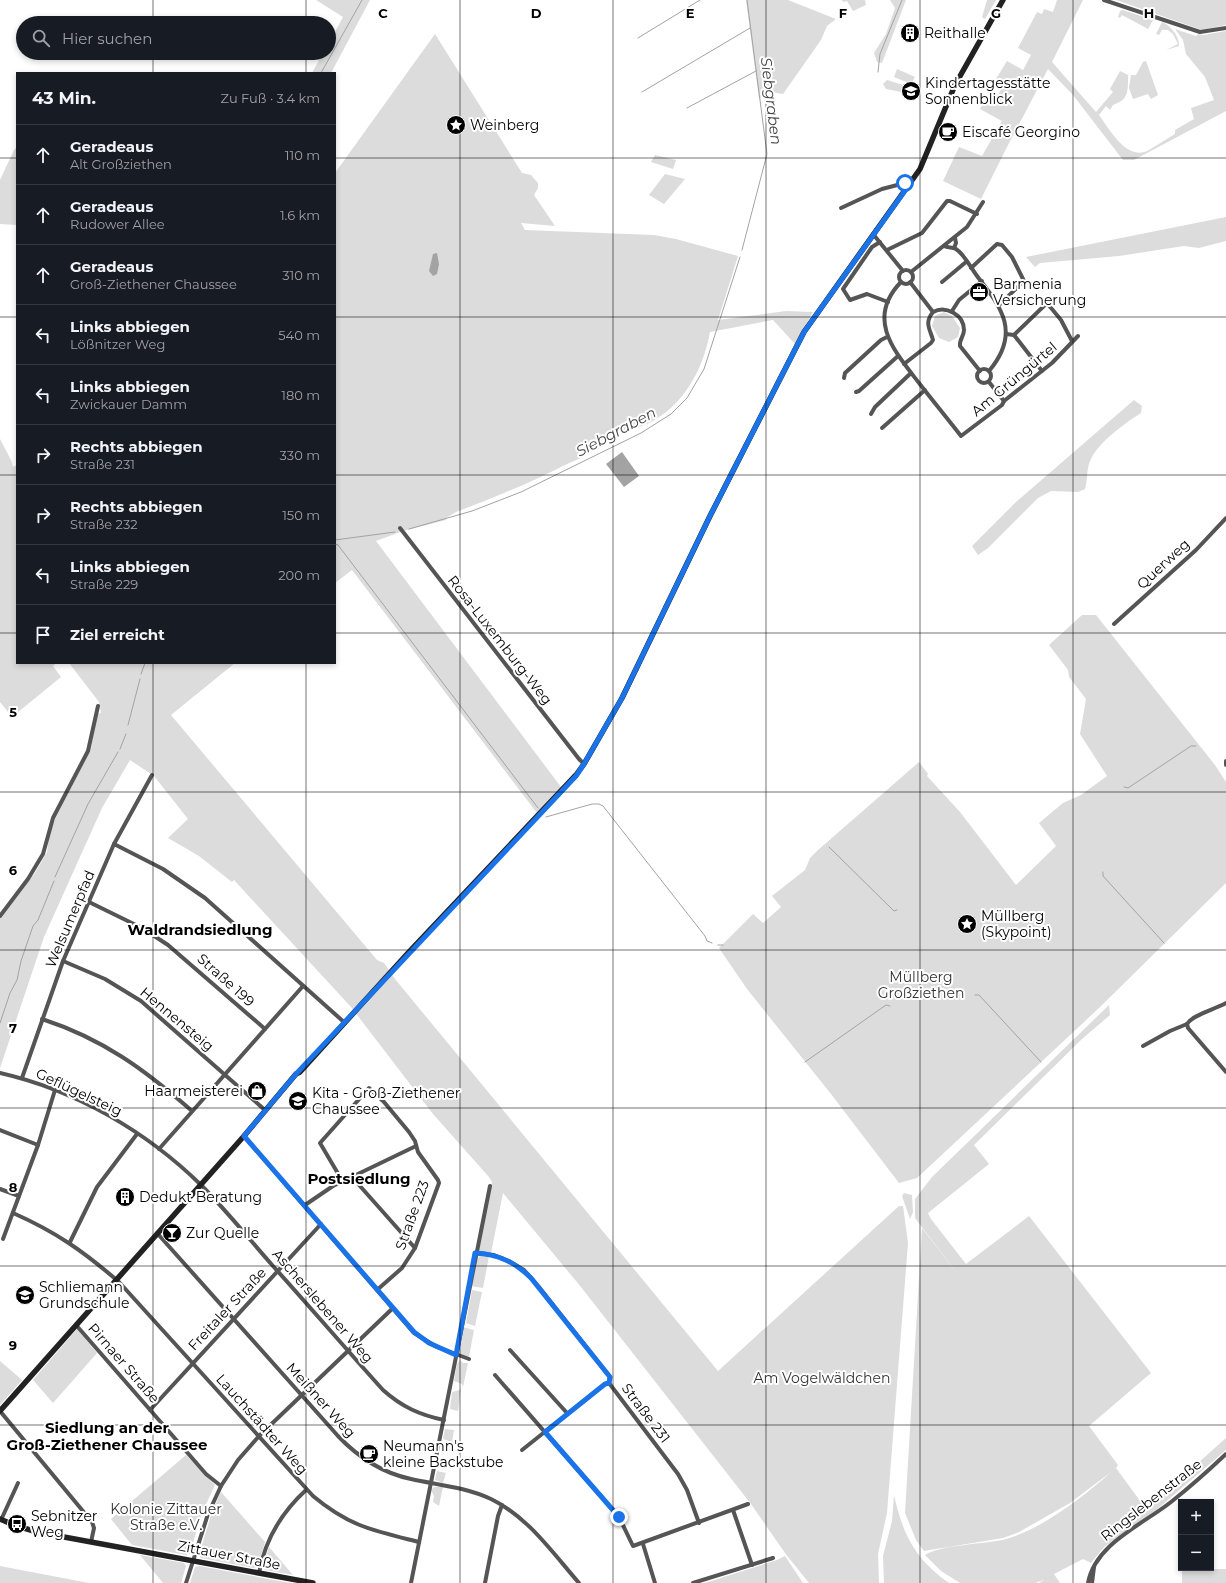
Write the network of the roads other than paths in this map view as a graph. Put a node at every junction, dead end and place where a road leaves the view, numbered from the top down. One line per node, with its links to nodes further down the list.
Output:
1 (1003, 0): 4 (street)
2 (1104, 0): 3 (street)
3 (1226, 28)
4 (909, 185): 6 (street); 8 (street)
5 (983, 202): 7 (street)
6 (841, 208)
7 (977, 214): 9 (street); 13 (street)
8 (873, 234): 10 (street); 51 (street)
9 (955, 238): 11 (street); 12 (street)
10 (880, 242): 13 (street); 24 (street)
11 (944, 246): 12 (street); 17 (street)
12 (954, 248): 14 (street)
13 (887, 250): 16 (street)
14 (966, 262): 15 (street); 22 (street)
15 (971, 268): 19 (street); 23 (street)
16 (903, 271): 17 (street); 20 (street)
17 (911, 272): 21 (street)
18 (1028, 278): 19 (street)
19 (1024, 281): 25 (street)
20 (901, 282): 21 (street); 24 (street)
21 (910, 282): 27 (street)
22 (942, 282)
23 (982, 282): 25 (street); 26 (street)
24 (888, 302): 31 (street)
25 (999, 305): 28 (street)
26 (952, 311): 27 (street); 35 (street)
27 (933, 312): 34 (street)
28 (1006, 334): 29 (street); 36 (street)
29 (1014, 335): 32 (street); 37 (street)
30 (1078, 336): 32 (street, Am Grüngürtel)
31 (887, 337): 33 (street); 39 (street)
32 (1072, 341): 37 (street, Am Grüngürtel)
33 (898, 356): 34 (street); 42 (street)
34 (904, 364): 38 (street)
35 (980, 371): 36 (street); 40 (street)
36 (989, 371): 40 (street)
37 (1042, 371): 43 (street, Am Grüngürtel)
38 (912, 374): 41 (street); 44 (street)
39 (844, 378)
40 (989, 382): 43 (street)
41 (925, 390): 43 (street, Am Grüngürtel); 45 (street)
42 (856, 392)
43 (1004, 401)
44 (871, 414)
45 (882, 428)
46 (1226, 518): 48 (street, Querweg)
47 (400, 528): 51 (street, Rosa-Luxemburg-Weg)
48 (1114, 624)
49 (98, 706): 56 (street)
50 (1226, 761): 52 (street)
51 (584, 764): 61 (street)
52 (1226, 765)
53 (152, 775): 54 (street, Welsumerpfad)
54 (114, 844): 55 (street, Welsumerpfad); 58 (street)
55 (89, 902): 57 (street, Welsumerpfad); 63 (street, Straße 199)
56 (0, 916)
57 (63, 961): 60 (street, Welsumerpfad); 67 (street, Hennensteig)
58 (303, 986): 61 (street); 63 (street)
59 (1226, 1003): 62 (street)
60 (42, 1019): 68 (street, Welsumerpfad); 70 (street)
61 (345, 1023): 71 (street)
62 (1187, 1024): 64 (street); 65 (street)
63 (265, 1029): 67 (street)
64 (1143, 1046)
65 (1226, 1072)
66 (0, 1073): 68 (street, Geflügelsteig)
67 (224, 1074): 70 (street); 71 (street, Hennensteig)
68 (22, 1078): 69 (street, Geflügelsteig)
69 (55, 1090): 73 (street, Geflügelsteig); 75 (street)
70 (192, 1111): 77 (street)
71 (266, 1111): 74 (street)
72 (0, 1130): 75 (street)
73 (137, 1134): 77 (street, Geflügelsteig); 89 (street)
74 (244, 1136): 80 (street); 84 (street)
75 (38, 1145): 83 (street)
76 (416, 1146): 78 (street); 79 (street, Straße 223); 90 (street, Straße 223)
77 (159, 1149): 80 (street, Geflügelsteig)
78 (352, 1177): 79 (street); 90 (street)
79 (343, 1182): 84 (street)
80 (200, 1184): 87 (street); 92 (street, Ascherslebener Weg)
81 (490, 1186): 91 (street)
82 (0, 1189): 83 (street)
83 (19, 1196): 85 (street)
84 (305, 1206): 86 (street)
85 (13, 1213): 88 (street); 89 (street, Lauchstädter Weg)
86 (321, 1224): 92 (street, Freitaler Straße); 94 (street)
87 (157, 1233): 93 (street); 96 (street, Meißner Weg)
88 (3, 1239)
89 (70, 1242): 93 (street, Lauchstädter Weg)
90 (415, 1248): 94 (street, Straße 223)
91 (475, 1253): 100 (street); 104 (street, Straße 231)
92 (277, 1271): 96 (street, Freitaler Straße); 99 (street, Ascherslebener Weg)
93 (116, 1280): 97 (street); 102 (street, Lauchstädter Weg)
94 (377, 1290): 95 (street)
95 (393, 1308): 99 (street); 100 (street)
96 (234, 1319): 102 (street, Freitaler Straße); 105 (street, Meißner Weg)
97 (76, 1325): 106 (street, Pirnaer Straße); 107 (street)
98 (510, 1350): 108 (street)
99 (347, 1351): 105 (street); 109 (street, Ascherslebener Weg)
100 (456, 1355): 101 (street); 109 (street)
101 (469, 1359)
102 (192, 1363): 106 (street, Freitaler Straße); 111 (street, Lauchstädter Weg)
103 (495, 1375): 110 (street)
104 (609, 1383): 108 (street); 122 (street, Straße 231)
105 (302, 1395): 111 (street); 115 (street, Meißner Weg)
106 (150, 1410): 116 (street, Pirnaer Straße)
107 (0, 1411): 123 (street)
108 (567, 1414): 110 (street)
109 (444, 1420): 115 (street)
110 (545, 1432): 112 (street); 125 (street)
111 (258, 1437): 116 (street); 117 (street, Lauchstädter Weg)
112 (522, 1450)
113 (1226, 1454): 129 (street, Ringslebenstraße)
114 (18, 1483): 121 (street)
115 (431, 1483): 119 (street, Meißner Weg); 124 (street)
116 (221, 1486): 127 (street)
117 (306, 1490): 124 (street, Lauchstädter Weg); 130 (street)
118 (748, 1504): 120 (street)
119 (502, 1505): 134 (street); 135 (street, Meißner Weg)
120 (733, 1510): 122 (street); 128 (street)
121 (0, 1519): 123 (street, Zittauer Straße)
122 (699, 1523): 125 (street)
123 (91, 1542): 127 (street, Zittauer Straße)
124 (419, 1542): 133 (street)
125 (643, 1544): 136 (street)
126 (773, 1558): 128 (street)
127 (193, 1561): 130 (street, Zittauer Straße); 131 (street)
128 (752, 1564): 137 (street)
129 (1094, 1566): 138 (street, Ringslebenstraße); 139 (street)
130 (259, 1573): 132 (street, Zittauer Straße)
131 (186, 1583)
132 (313, 1583)
133 (413, 1583)
134 (485, 1583)
135 (578, 1583)
136 (655, 1583)
137 (693, 1583)
138 (1088, 1583)
139 (1092, 1583)

